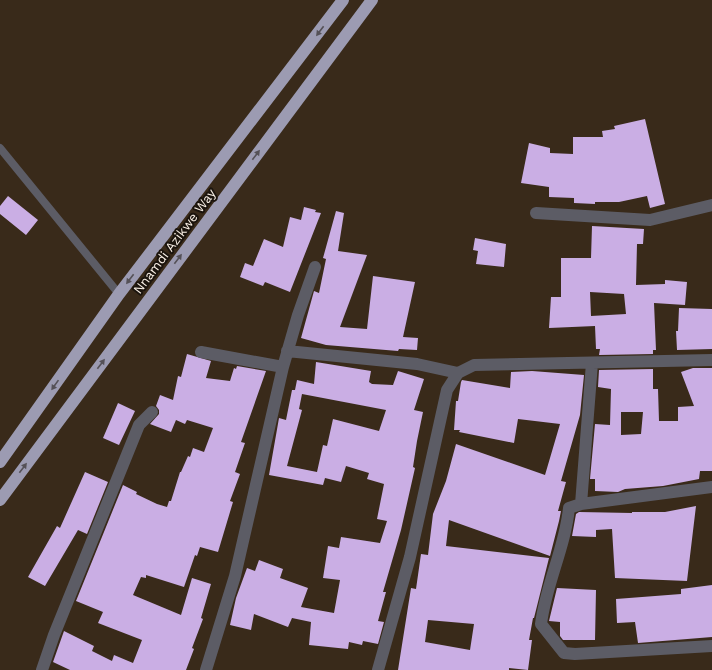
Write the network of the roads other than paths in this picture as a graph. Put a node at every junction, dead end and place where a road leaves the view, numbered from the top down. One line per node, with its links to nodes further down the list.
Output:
1 (344, 0): 7 (highway, Nnamdi Azikwe Way, one-way to 7)
2 (372, 0): 17 (highway, Nnamdi Azikwe Way, one-way to 2)
3 (0, 148): 7 (lane)
4 (712, 205): 5 (street)
5 (536, 213)
6 (315, 267): 8 (street)
7 (119, 294): 15 (highway, Nnamdi Azikwe Way, one-way to 15)
8 (287, 351): 12 (street); 13 (street)
9 (201, 352): 12 (street)
10 (712, 360): 11 (street)
11 (592, 363): 13 (street); 18 (street)
12 (283, 367): 21 (street)
13 (458, 373): 22 (street)
14 (152, 412): 20 (street)
15 (0, 462)
16 (712, 487): 18 (street)
17 (0, 500)
18 (581, 504): 19 (street)
19 (712, 646)
20 (45, 669)
21 (206, 670)
22 (378, 670)

